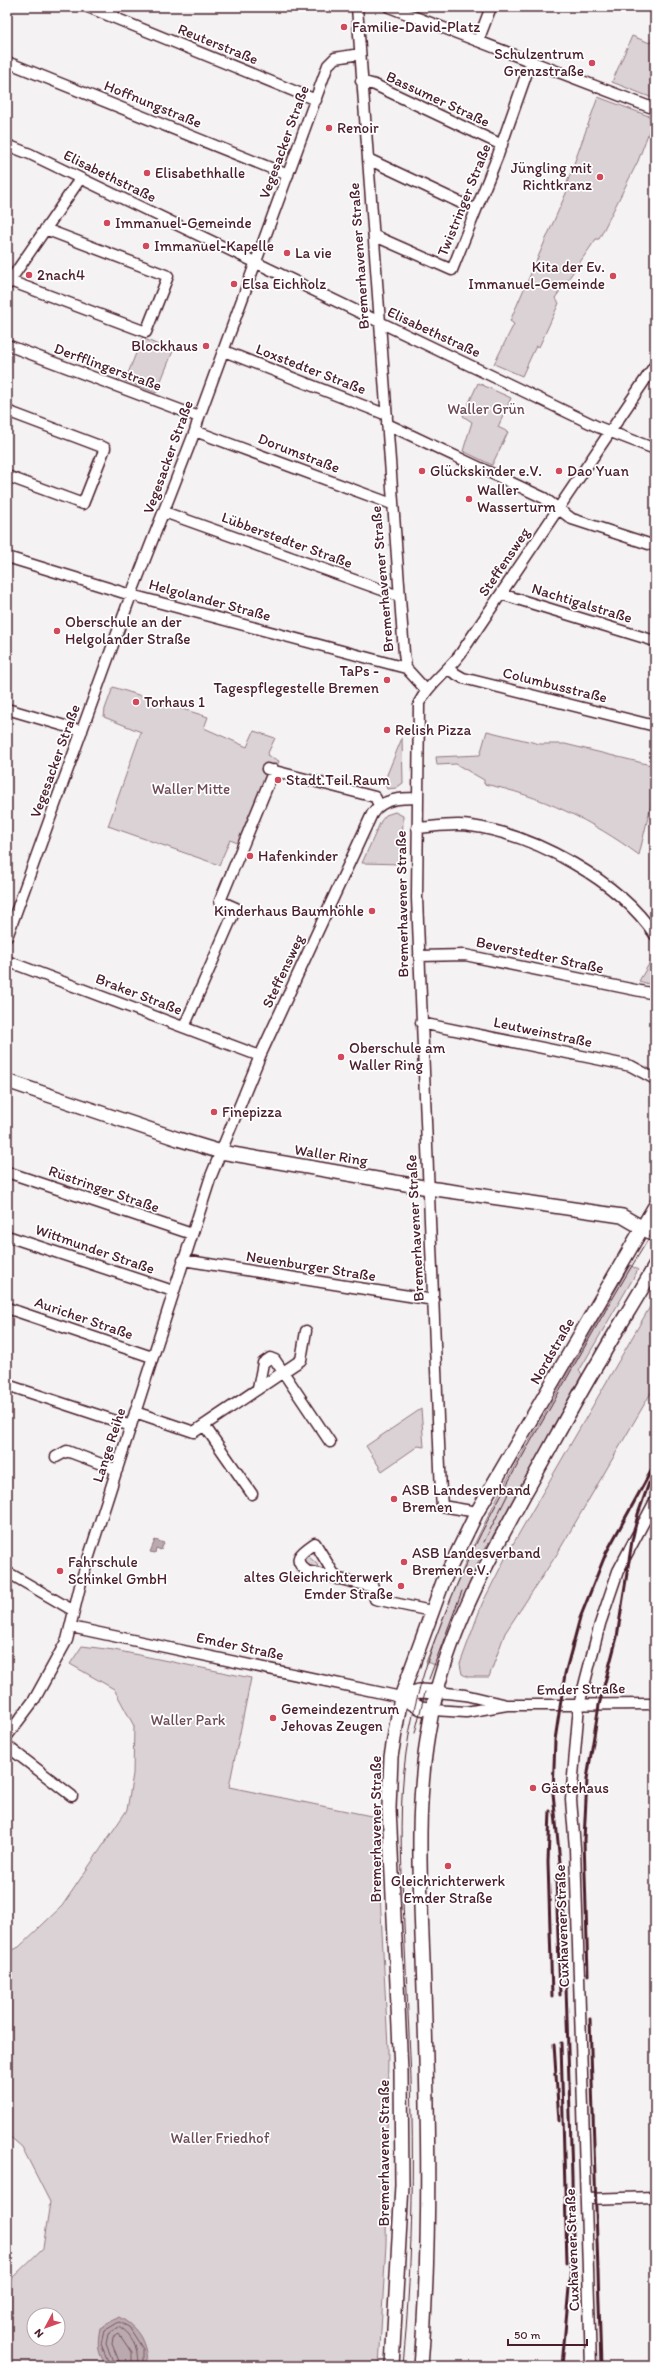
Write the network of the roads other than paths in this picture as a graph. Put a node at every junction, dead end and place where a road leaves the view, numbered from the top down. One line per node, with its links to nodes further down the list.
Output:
1 (88, 7): 5 (street, Reuterstraße)
2 (357, 7): 7 (street)
3 (389, 7): 6 (street)
4 (491, 7): 6 (street)
5 (113, 12): 11 (street, Reuterstraße)
6 (478, 41): 8 (street)
7 (360, 54): 10 (street, Bremerhavener Straße); 11 (street, Vegesacker Straße)
8 (531, 61): 12 (street); 14 (street, Twistringer Straße)
9 (7, 62): 16 (street, Hoffnungstraße)
10 (361, 81): 14 (street, Bassumer Straße); 15 (street, Bremerhavener Straße)
11 (316, 100): 16 (street, Vegesacker Straße)
12 (655, 109)
13 (7, 145): 17 (street, Elisabethstraße)
14 (502, 145): 18 (street, Twistringer Straße)
15 (368, 159): 18 (street); 20 (street, Bremerhavener Straße)
16 (288, 174): 21 (street, Vegesacker Straße)
17 (80, 179): 19 (street); 21 (street, Elisabethstraße)
18 (476, 210): 20 (street, Twistringer Straße)
19 (45, 229): 22 (street); 22 (street)
20 (375, 236): 23 (street, Bremerhavener Straße)
21 (256, 263): 23 (street, Elisabethstraße); 25 (street, Vegesacker Straße)
22 (8, 283)
23 (379, 323): 29 (street, Bremerhavener Straße); 31 (street, Elisabethstraße)
24 (7, 345): 28 (street, Derfflingerstraße)
25 (224, 351): 28 (street, Vegesacker Straße); 29 (street, Loxstedter Straße)
26 (655, 365): 31 (street, Steffensweg)
27 (7, 411): 33 (street)
28 (199, 417): 30 (street, Vegesacker Straße)
29 (387, 419): 34 (street, Bremerhavener Straße); 35 (street, Loxstedter Straße)
30 (196, 431): 34 (street, Dorumstraße); 36 (street, Vegesacker Straße)
31 (609, 432): 32 (street, Elisabethstraße); 35 (street, Steffensweg)
32 (655, 449)
33 (7, 476)
34 (392, 504): 41 (street, Bremerhavener Straße)
35 (558, 510): 37 (street, Loxstedter Straße); 39 (street, Steffensweg)
36 (164, 512): 40 (street, Vegesacker Straße); 41 (street, Lübberstedter Straße)
37 (655, 546)
38 (7, 556): 40 (street, Helgolander Straße)
39 (501, 594): 42 (street, Nachtigalstraße); 44 (street, Steffensweg)
40 (131, 595): 43 (street, Helgolander Straße); 48 (street, Vegesacker Straße)
41 (399, 596): 43 (street, Bremerhavener Straße)
42 (655, 640)
43 (406, 668): 45 (street, Bremerhavener Straße)
44 (449, 670): 45 (street, Steffensweg); 47 (street, Columbusstraße)
45 (426, 690): 49 (street, Bremerhavener Straße)
46 (7, 709): 48 (street)
47 (655, 726)
48 (82, 731): 52 (street, Vegesacker Straße)
49 (418, 798): 50 (street); 51 (street, Bremerhavener Straße)
50 (377, 801): 58 (street); 59 (street, Steffensweg)
51 (417, 828): 53 (street); 54 (street, Bremerhavener Straße)
52 (8, 932)
53 (655, 935)
54 (419, 956): 56 (street, Beverstedter Straße); 57 (street, Bremerhavener Straße)
55 (7, 961): 58 (street, Braker Straße)
56 (655, 994)
57 (421, 1023): 60 (street, Leutweinstraße); 64 (street, Bremerhavener Straße)
58 (184, 1027): 59 (street, Braker Straße)
59 (260, 1056): 62 (street, Steffensweg)
60 (655, 1079)
61 (7, 1081): 62 (main road, Waller Ring)
62 (220, 1152): 64 (main road, Waller Ring); 67 (street, Lange Reihe)
63 (7, 1172): 67 (street, Rüstringer Straße)
64 (429, 1188): 66 (main road, Waller Ring); 73 (street, Bremerhavener Straße)
65 (655, 1206): 66 (main road, Nordstraße)
66 (642, 1228): 68 (main road, Waller Ring); 88 (main road, Nordstraße)
67 (192, 1234): 70 (street, Lange Reihe)
68 (655, 1234)
69 (7, 1236): 72 (street, Wittmunder Straße)
70 (183, 1260): 72 (street, Lange Reihe); 73 (street, Neuenburger Straße)
71 (655, 1266): 94 (main road)
72 (173, 1291): 76 (street, Lange Reihe)
73 (434, 1300): 88 (street, Bremerhavener Straße)
74 (7, 1308): 76 (street, Auricher Straße)
75 (306, 1331): 77 (street)
76 (152, 1357): 80 (street, Lange Reihe)
77 (283, 1372): 79 (street); 79 (street); 83 (street)
78 (7, 1385): 82 (street)
79 (258, 1389): 81 (street)
80 (135, 1412): 81 (street); 82 (street, Lange Reihe)
81 (204, 1425): 86 (street)
82 (131, 1426): 85 (street, Lange Reihe)
83 (330, 1442)
84 (56, 1457): 85 (street)
85 (117, 1470): 91 (street, Lange Reihe)
86 (252, 1494)
87 (655, 1501): 98 (street, Cuxhavener Straße)
88 (477, 1512): 92 (main road, Bremerhavener Straße)
89 (7, 1572): 91 (street)
90 (338, 1579): 92 (street)
91 (74, 1611): 93 (street, Lange Reihe)
92 (431, 1611): 95 (main road, Bremerhavener Straße)
93 (72, 1628): 95 (street, Emder Straße); 100 (street, Lange Reihe)
94 (437, 1692): 95 (main road, Emder Straße); 97 (street, Emder Straße); 99 (main road)
95 (401, 1697): 99 (main road, Emder Straße); 105 (main road, Bremerhavener Straße)
96 (655, 1704): 98 (street, Emder Straße)
97 (507, 1705): 98 (street, Emder Straße); 99 (street, Emder Straße)
98 (579, 1705): 104 (street, Cuxhavener Straße)
99 (432, 1710): 106 (main road)
100 (7, 1736)
101 (7, 1746): 102 (street)
102 (72, 1796)
103 (655, 2197): 104 (street)
104 (586, 2199): 107 (street, Cuxhavener Straße)
105 (392, 2366)
106 (421, 2366)
107 (591, 2366)

